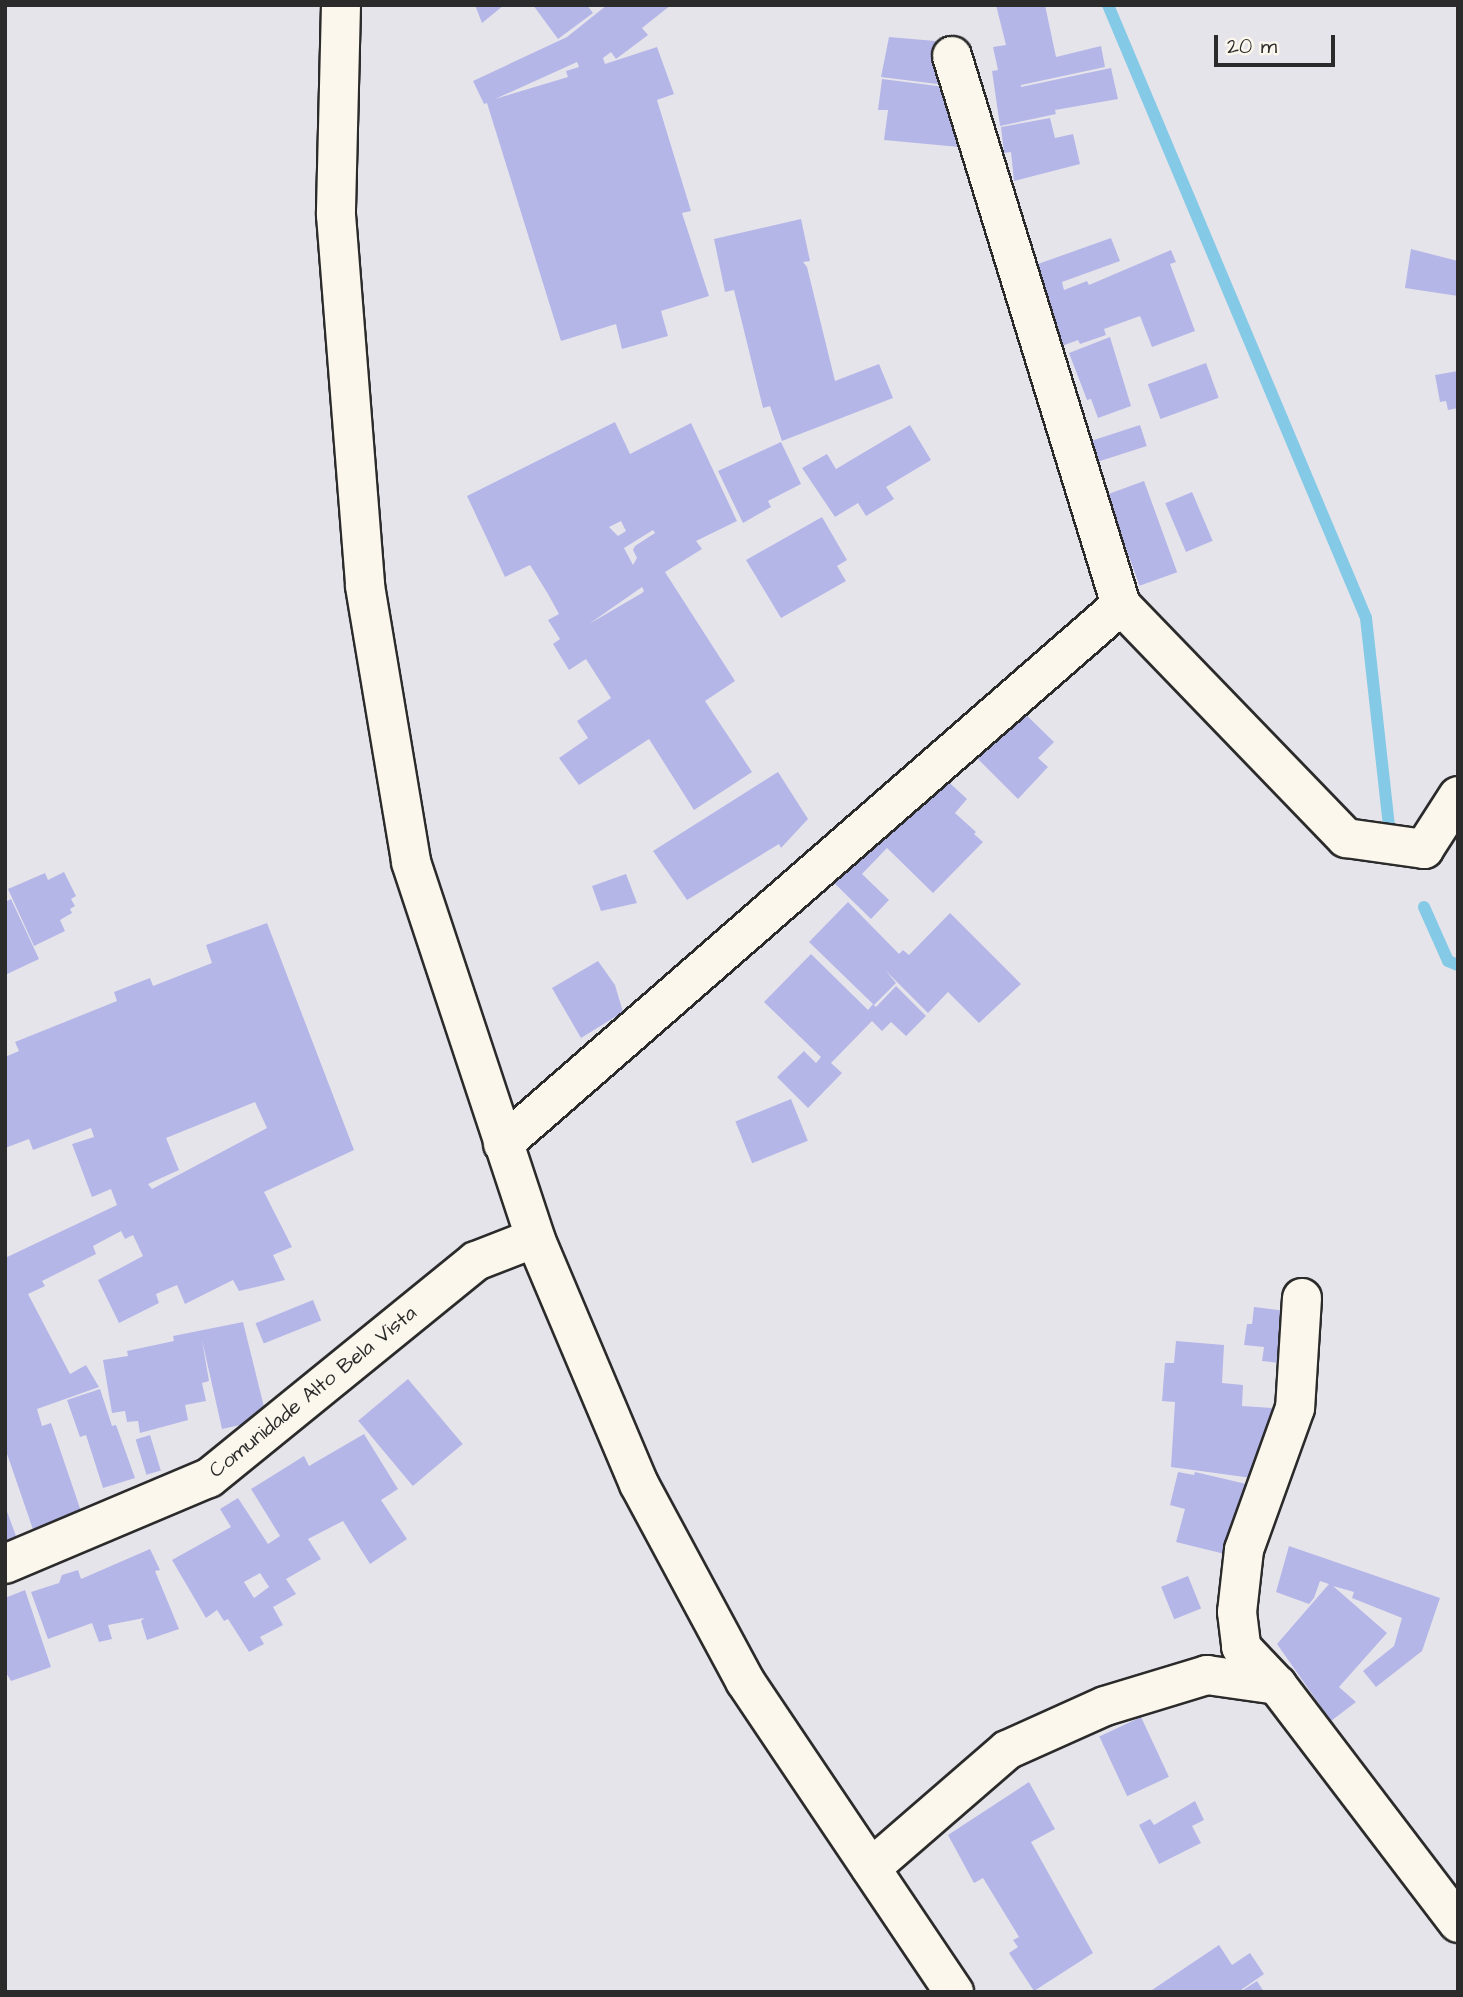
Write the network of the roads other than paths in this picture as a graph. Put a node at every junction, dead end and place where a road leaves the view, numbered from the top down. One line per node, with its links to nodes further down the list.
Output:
1 (341, 5): 5 (street)
2 (952, 56): 3 (street)
3 (1121, 605): 4 (street); 5 (street)
4 (1458, 796)
5 (503, 1144): 6 (street)
6 (535, 1238): 8 (street, Comunidade Alto Bela Vista); 12 (street)
7 (1302, 1298): 9 (street)
8 (5, 1564)
9 (1241, 1647): 10 (street); 11 (street)
10 (1207, 1675): 11 (street); 12 (street)
11 (1277, 1685): 13 (street)
12 (871, 1868): 14 (street)
13 (1458, 1923)
14 (954, 1992)

